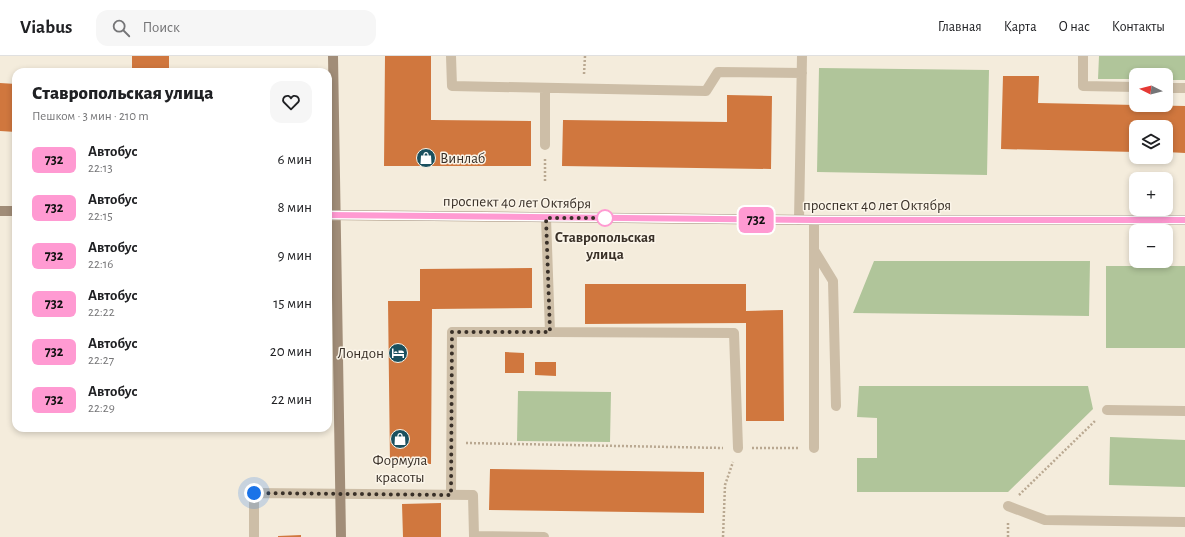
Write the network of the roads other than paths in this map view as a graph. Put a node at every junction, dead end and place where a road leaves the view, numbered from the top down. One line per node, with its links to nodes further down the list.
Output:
1 (333, 56): 10 (street)
2 (451, 56): 7 (lane)
3 (802, 56): 5 (lane)
4 (1083, 56): 6 (lane)
5 (802, 73): 7 (lane); 16 (lane)
6 (1129, 87)
7 (545, 88): 11 (lane)
8 (1173, 88): 9 (lane)
9 (1185, 88)
10 (332, 136)
11 (545, 145)
12 (0, 211): 13 (street)
13 (12, 211)
14 (332, 215): 15 (street, проспект 40 лет Октября)
15 (546, 218): 16 (street, проспект 40 лет Октября); 21 (lane)
16 (799, 220): 17 (street, проспект 40 лет Октября)
17 (814, 220): 18 (street, проспект 40 лет Октября); 20 (lane)
18 (1185, 220)
19 (332, 246): 27 (street)
20 (814, 250): 22 (lane); 26 (lane)
21 (550, 332): 25 (lane); 28 (lane)
22 (836, 406)
23 (1107, 410): 24 (lane)
24 (1185, 411)
25 (738, 448)
26 (814, 448)
27 (340, 494): 28 (lane); 31 (lane); 32 (street)
28 (451, 495): 33 (lane)
29 (1008, 506): 30 (lane)
30 (1185, 522)
31 (254, 537)
32 (341, 537)
33 (474, 537): 34 (lane)
34 (544, 537)

